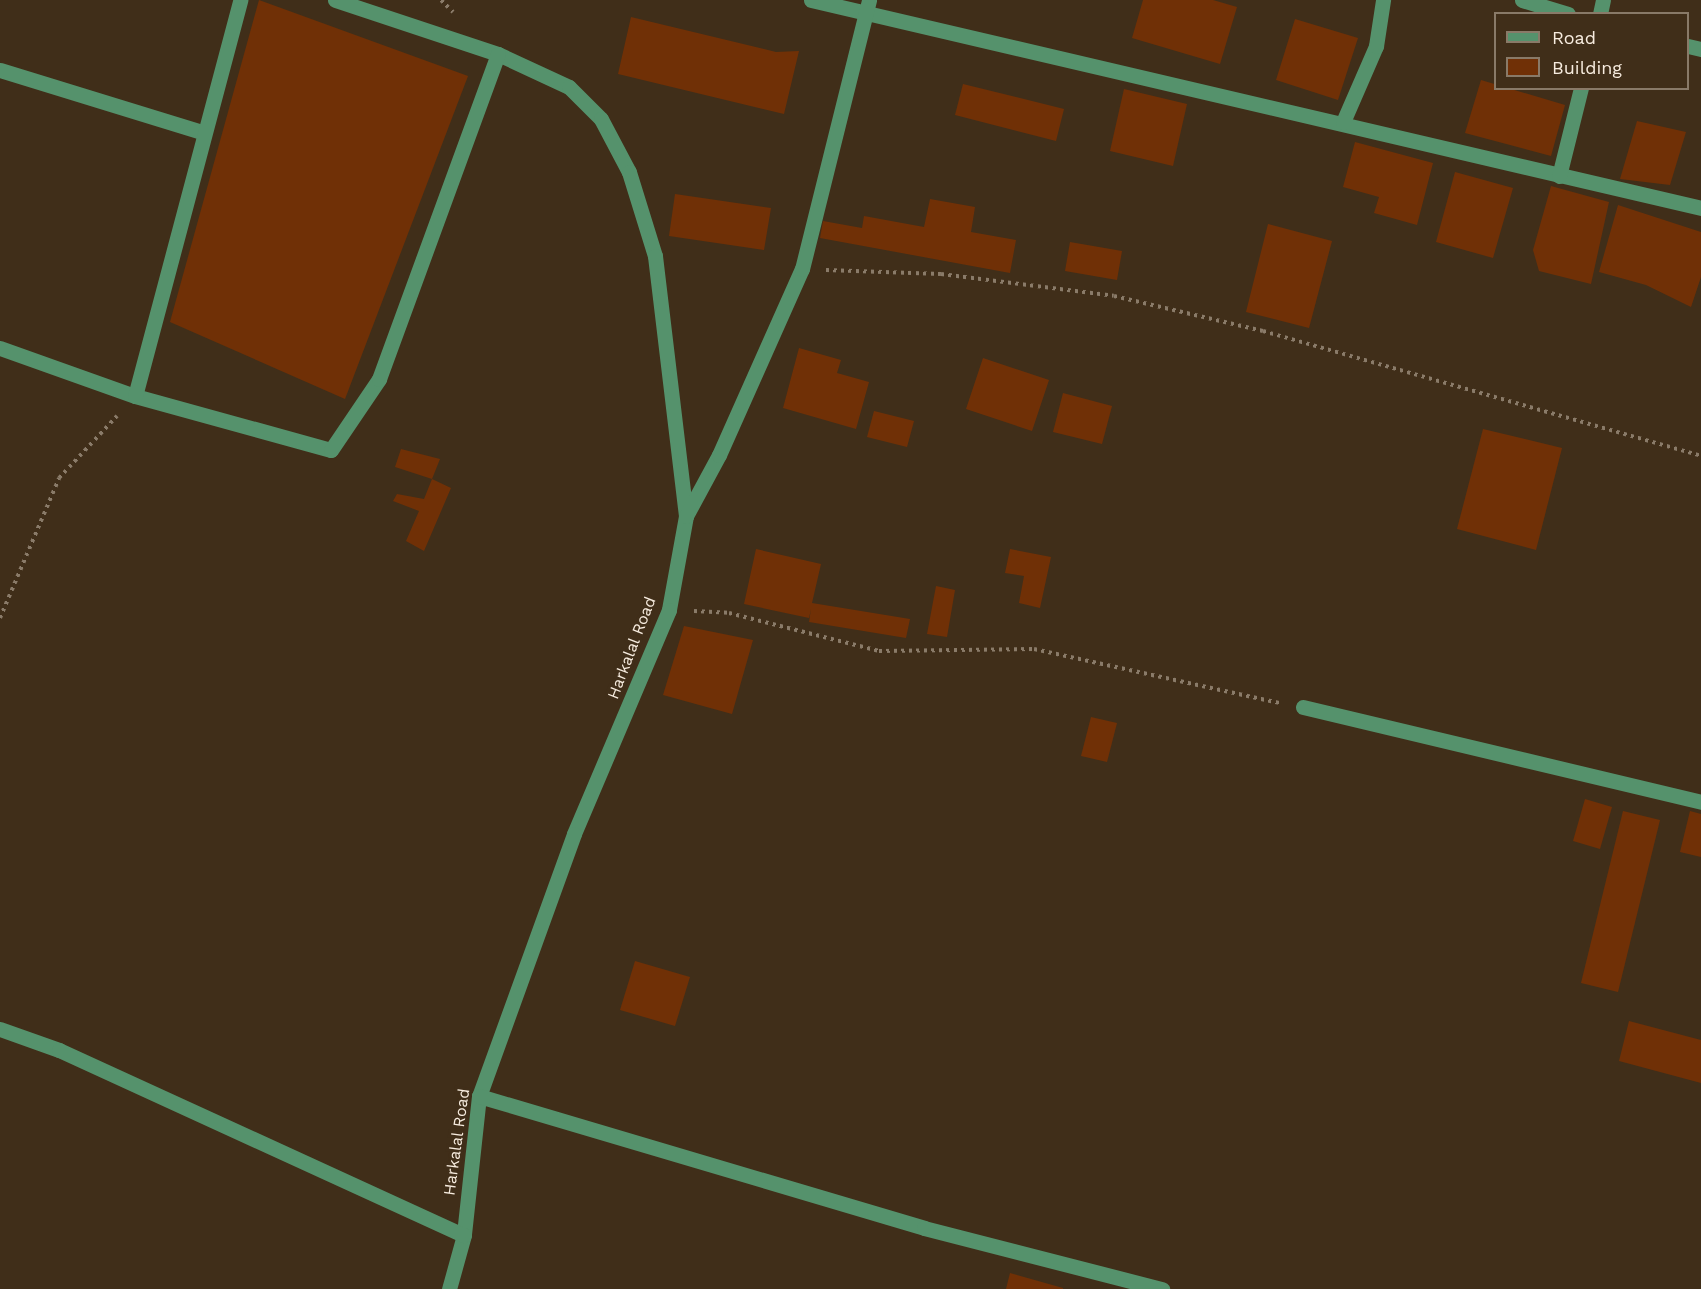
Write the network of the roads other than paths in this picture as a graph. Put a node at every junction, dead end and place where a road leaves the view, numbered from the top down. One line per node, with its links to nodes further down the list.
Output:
1 (240, 0): 12 (street)
2 (335, 0): 8 (street, Harkalal Road)
3 (811, 0): 6 (street)
4 (1383, 0): 11 (street)
5 (1522, 0): 7 (street)
6 (868, 6): 11 (street); 17 (street)
7 (1561, 12)
8 (498, 54): 16 (street); 17 (street, Harkalal Road)
9 (0, 70): 12 (street)
10 (1580, 90): 13 (street)
11 (1342, 122): 13 (street)
12 (202, 132): 16 (street)
13 (1559, 176): 14 (street)
14 (1701, 208)
15 (0, 348): 16 (street)
16 (135, 396)
17 (686, 516): 21 (street, Harkalal Road)
18 (1304, 707): 19 (street)
19 (1701, 802)
20 (0, 1029): 22 (street)
21 (479, 1096): 22 (street, Harkalal Road); 24 (street)
22 (464, 1235): 23 (street, Harkalal Road)
23 (448, 1289)
24 (1162, 1289)

